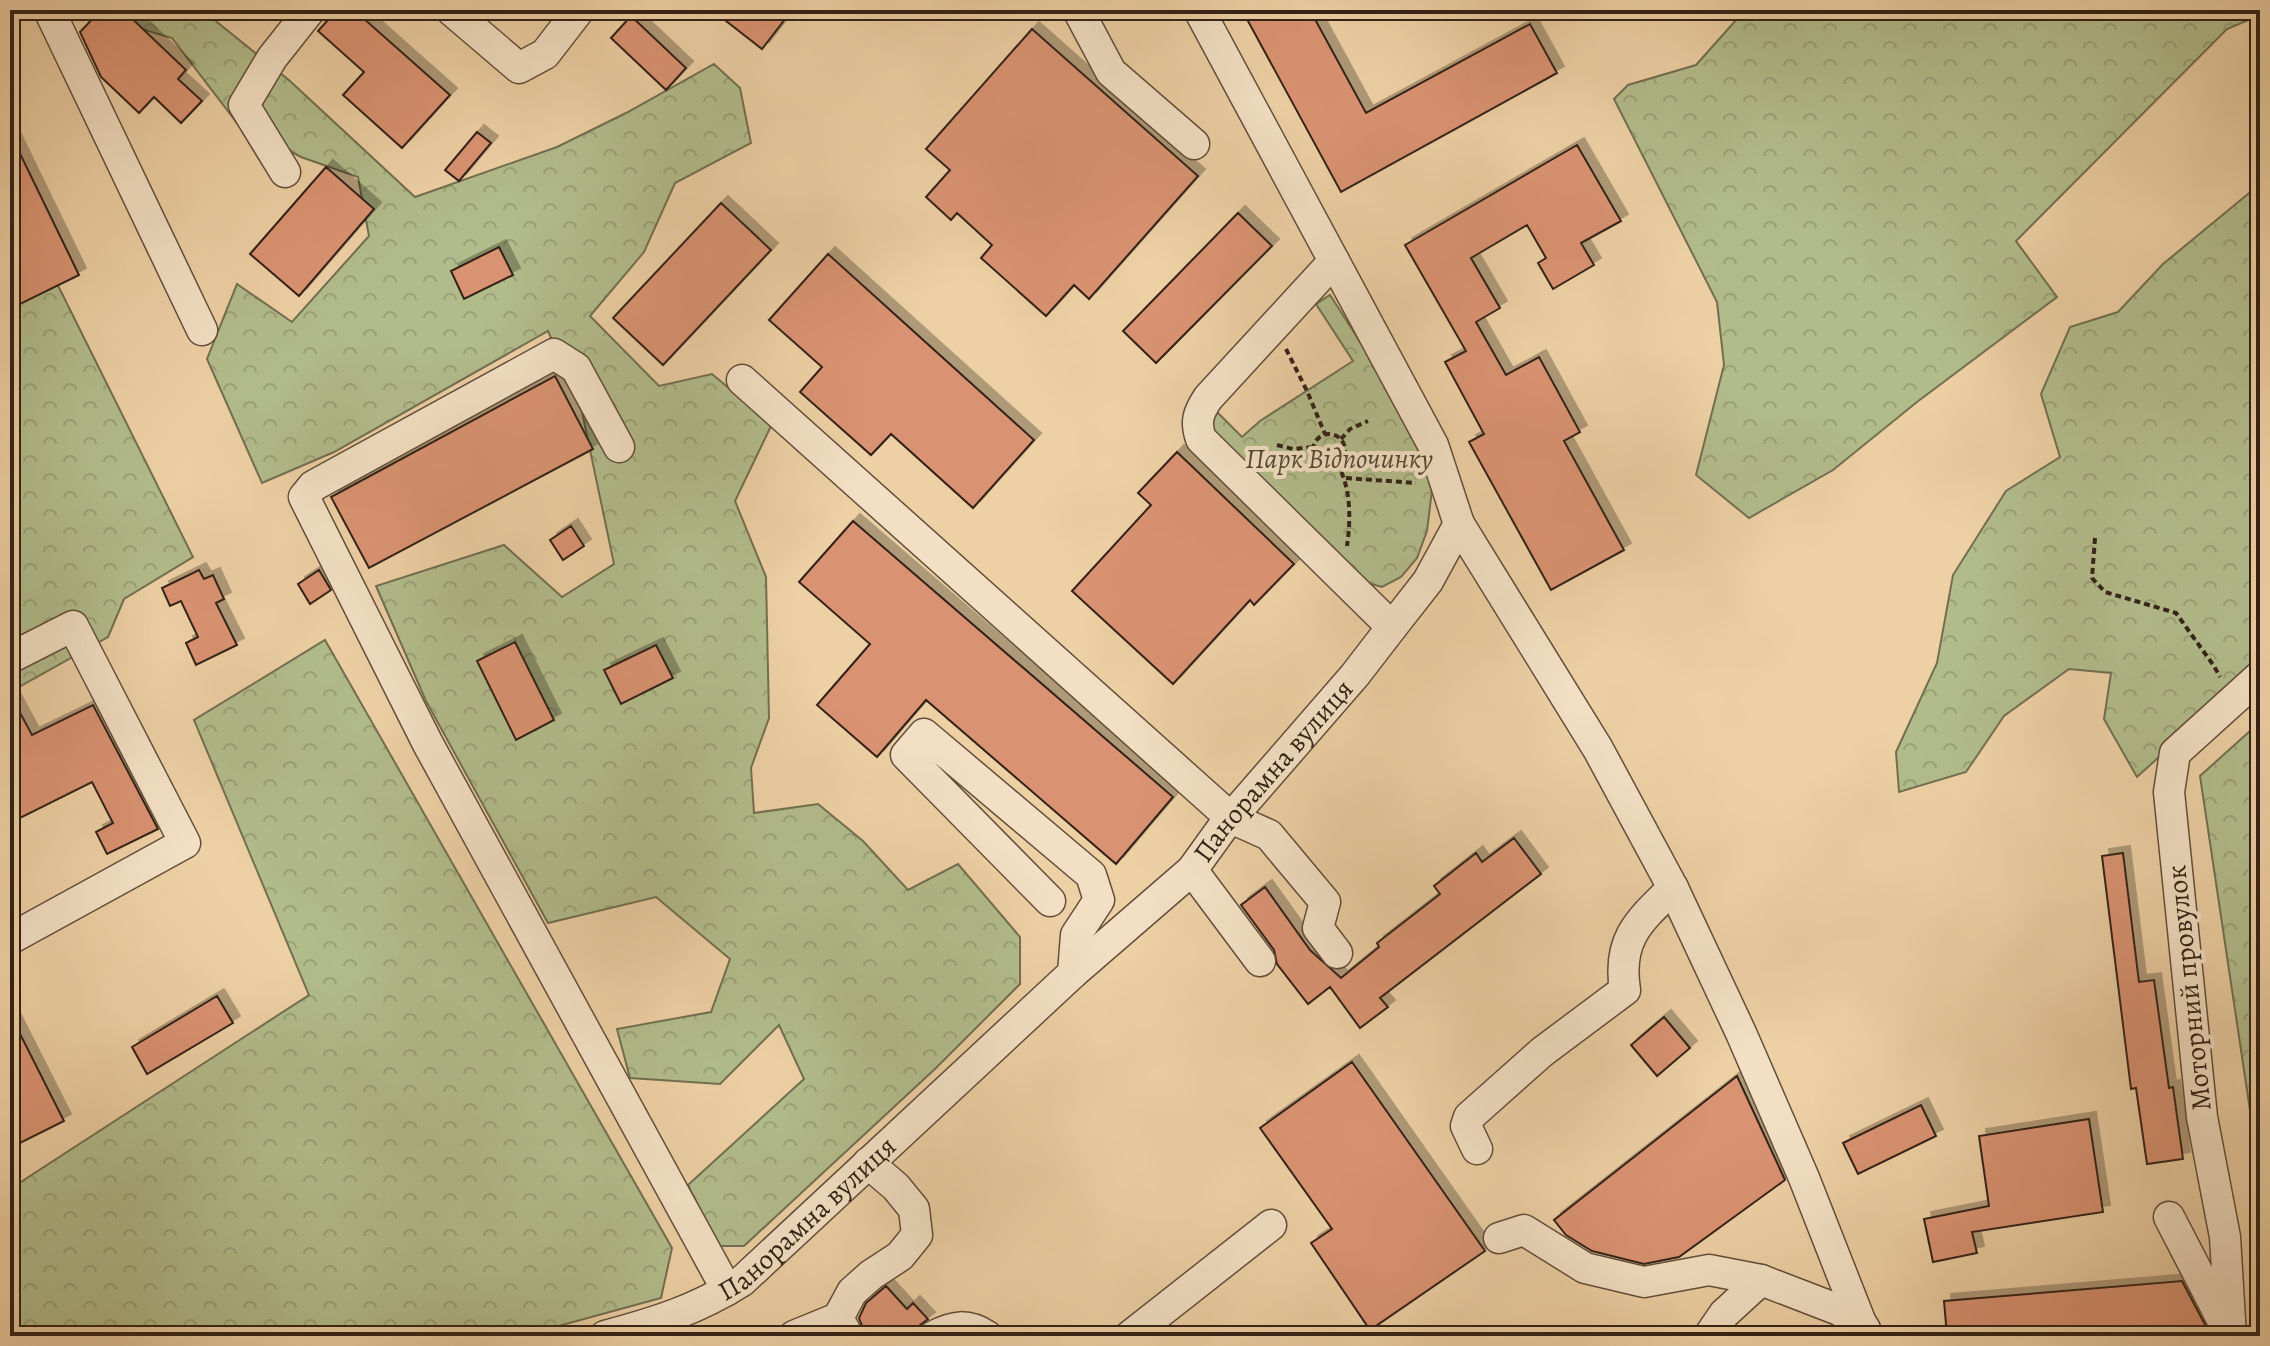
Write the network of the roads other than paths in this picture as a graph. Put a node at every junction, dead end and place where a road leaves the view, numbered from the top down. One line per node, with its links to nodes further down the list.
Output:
1 (49, 10): 10 (street)
2 (310, 10): 8 (street)
3 (451, 10): 4 (street)
4 (579, 10)
5 (1078, 10): 7 (street)
6 (1199, 10): 9 (street)
7 (1194, 144)
8 (285, 172)
9 (1334, 261): 13 (street); 14 (street)
10 (202, 330)
11 (742, 380): 17 (street)
12 (619, 447): 31 (street)
13 (1459, 524): 14 (street, Панорамна вулиця); 19 (street)
14 (1392, 627): 17 (street, Панорамна вулиця)
15 (10, 658): 21 (street)
16 (2260, 676): 40 (street, Моторний провулок)
17 (1231, 818): 18 (street, Панорамна вулиця); 22 (street)
18 (1192, 870): 23 (street); 24 (street, Панорамна вулиця)
19 (1673, 888): 25 (street); 33 (street)
20 (1050, 901): 24 (street)
21 (10, 939)
22 (1337, 953)
23 (1260, 961)
24 (1073, 973): 26 (street, Панорамна вулиця)
25 (1477, 1149)
26 (868, 1163): 31 (street, Панорамна вулиця); 32 (street)
27 (2169, 1217): 40 (street)
28 (1271, 1225): 38 (street)
29 (1499, 1238): 30 (street)
30 (1761, 1280): 33 (street); 39 (street)
31 (727, 1290): 34 (street, Панорамна вулиця)
32 (843, 1327): 35 (street)
33 (1866, 1330)
34 (605, 1336)
35 (794, 1336)
36 (934, 1336): 37 (street)
37 (987, 1336)
38 (1130, 1336)
39 (1709, 1336)
40 (2231, 1336)

